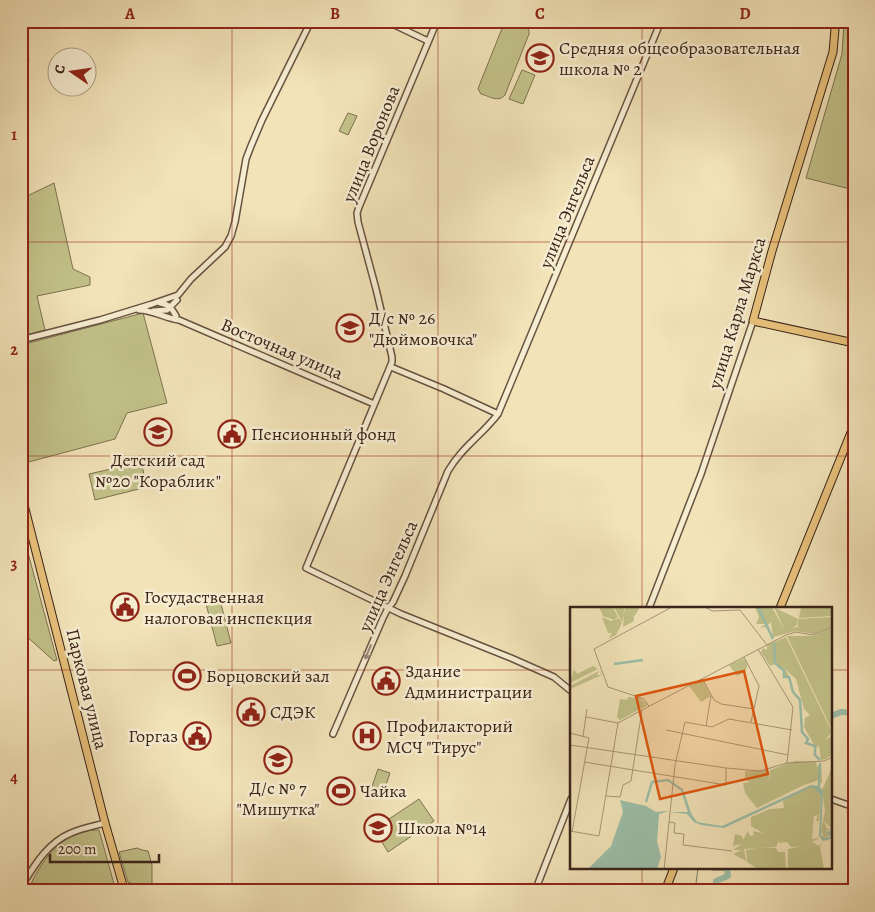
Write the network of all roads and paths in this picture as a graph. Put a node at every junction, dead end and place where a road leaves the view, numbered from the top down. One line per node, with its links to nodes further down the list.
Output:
1 (311, 21): 7 (street)
2 (386, 21): 6 (street)
3 (437, 21): 6 (street, улица Воронова)
4 (660, 21): 19 (street, улица Энгельса)
5 (835, 21): 14 (main road, улица Карла Маркса)
6 (428, 41): 17 (street, улица Воронова)
7 (178, 298): 8 (street); 9 (street); 13 (street)
8 (165, 301): 9 (street); 10 (street); 12 (street)
9 (170, 307): 12 (street); 13 (street)
10 (134, 310): 11 (street); 15 (street)
11 (148, 311): 12 (street); 13 (street, Восточная улица)
12 (163, 311): 13 (street)
13 (175, 318): 18 (street, Восточная улица)
14 (753, 321): 16 (main road); 22 (street, улица Карла Маркса)
15 (21, 340)
16 (854, 343)
17 (391, 367): 18 (street, улица Воронова); 19 (street)
18 (374, 404): 24 (street, улица Воронова)
19 (498, 414): 24 (street, улица Энгельса)
20 (854, 425): 23 (main road)
21 (21, 494): 30 (main road, Парковая улица)
22 (649, 607)
23 (780, 607)
24 (388, 608): 25 (street); 26 (street, улица Энгельса, one-way to 26)
25 (570, 690)
26 (333, 734)
27 (832, 798): 29 (street)
28 (570, 801): 34 (street)
29 (854, 806)
30 (105, 823): 32 (street); 33 (main road, Парковая улица)
31 (673, 870): 35 (main road)
32 (21, 887)
33 (126, 890)
34 (534, 891)
35 (665, 891)

